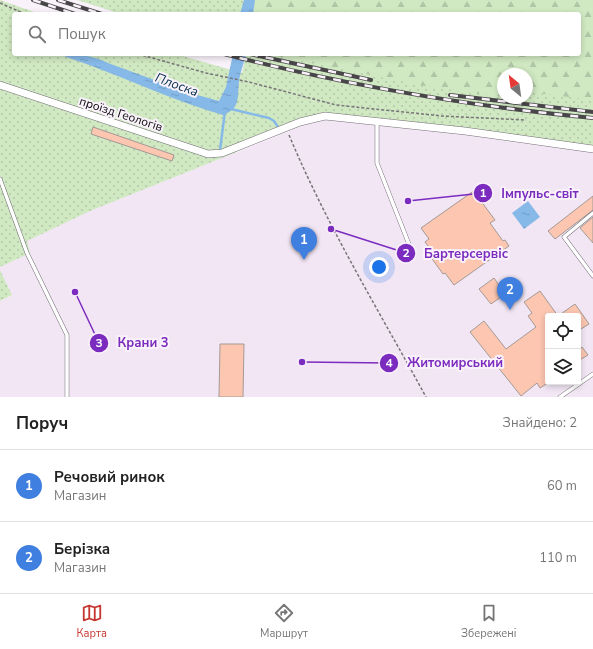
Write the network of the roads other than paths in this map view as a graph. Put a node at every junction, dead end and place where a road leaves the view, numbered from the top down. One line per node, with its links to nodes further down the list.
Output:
1 (0, 85): 2 (street, проїзд Геологів)
2 (377, 122): 3 (street, проїзд Геологів); 6 (lane)
3 (593, 149)
4 (0, 179): 9 (lane)
5 (593, 214): 7 (lane)
6 (412, 252)
7 (593, 276)
8 (593, 374): 10 (lane)
9 (67, 397)
10 (560, 397)

